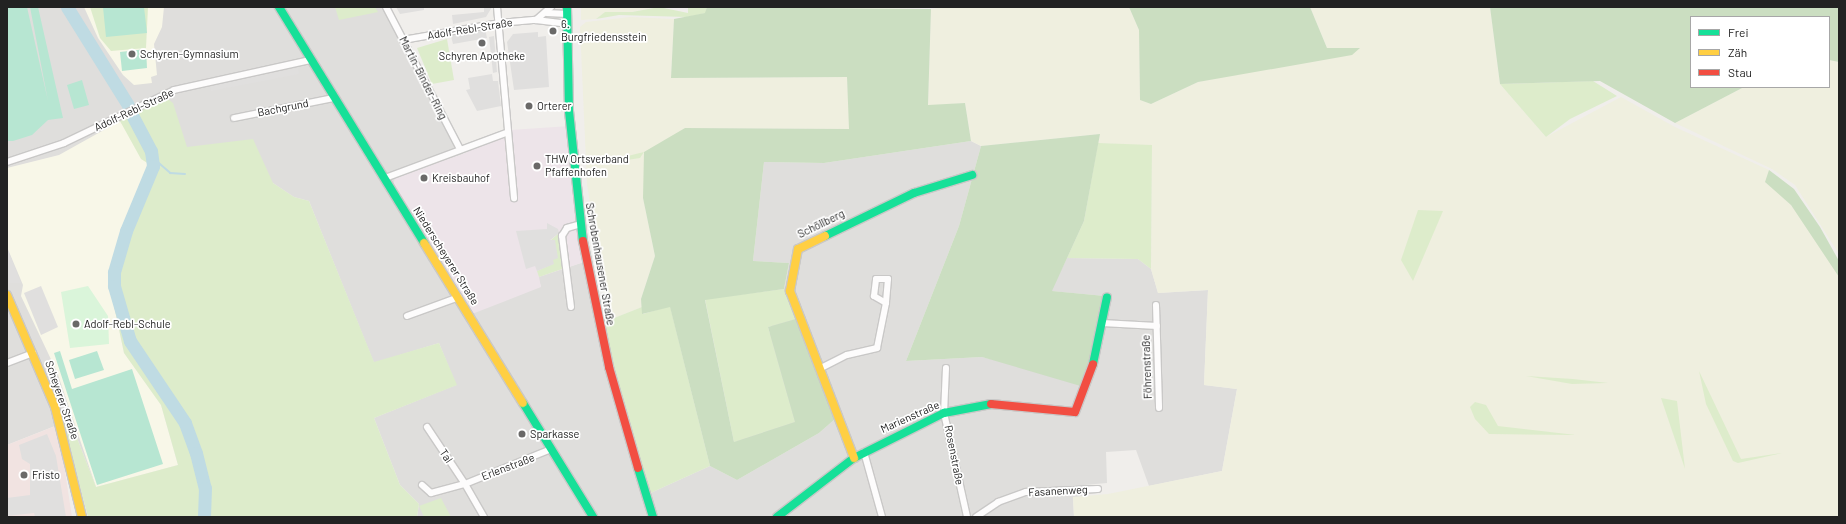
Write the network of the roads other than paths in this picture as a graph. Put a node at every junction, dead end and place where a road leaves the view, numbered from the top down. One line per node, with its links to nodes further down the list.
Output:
1 (279, 7): 11 (street, Niederscheyerer Straße)
2 (386, 7): 10 (street, Martin-Binder-Ring)
3 (498, 7): 8 (street)
4 (551, 7): 6 (street, Adolf-Rebl-Straße)
5 (567, 10): 6 (street); 9 (street, Schrobenhausener Straße)
6 (547, 13): 7 (street, Adolf-Rebl-Straße)
7 (536, 20): 8 (street, Adolf-Rebl-Straße); 9 (street, Adolf-Rebl-Straße)
8 (499, 23): 10 (street, Adolf-Rebl-Straße); 14 (street)
9 (567, 24): 20 (street, Schrobenhausener Straße)
10 (403, 40): 15 (street, Martin-Binder-Ring)
11 (311, 60): 12 (street, Niederscheyerer Straße); 16 (street, Adolf-Rebl-Straße)
12 (333, 98): 13 (street, Bachgrund); 18 (street, Niederscheyerer Straße)
13 (234, 118)
14 (506, 133): 15 (street); 19 (street)
15 (460, 149): 18 (street)
16 (7, 162)
17 (972, 175): 32 (street, Schöllberg)
18 (385, 178): 22 (street, Niederscheyerer Straße)
19 (514, 198)
20 (581, 224): 26 (street); 46 (street, Schrobenhausener Straße)
21 (7, 295): 30 (street, Scheyerer Straße)
22 (459, 297): 27 (street); 37 (street, Niederscheyerer Straße)
23 (1107, 297): 28 (street)
24 (886, 303): 32 (street)
25 (1156, 304): 29 (street, Föhrenstraße)
26 (571, 307)
27 (407, 316)
28 (1102, 323): 29 (street, Föhrenstraße); 35 (street, Marienstraße)
29 (1157, 326): 34 (street, Föhrenstraße)
30 (33, 353): 31 (street); 44 (street, Scheyerer Straße)
31 (7, 363)
32 (821, 368): 39 (street, Schöllberg)
33 (946, 368): 35 (street, Rosenstraße)
34 (1159, 408)
35 (944, 413): 38 (street, Marienstraße); 49 (street, Rosenstraße)
36 (427, 427): 40 (street, Tal)
37 (551, 449): 40 (street, Erlenstraße); 43 (street, Niederscheyerer Straße)
38 (864, 452): 39 (street, Marienstraße); 48 (street)
39 (854, 458): 47 (street, Marienstraße)
40 (464, 484): 41 (street); 45 (street, Tal)
41 (422, 485)
42 (1098, 489): 50 (street, Fasanenweg)
43 (591, 516)
44 (82, 517)
45 (484, 517)
46 (653, 517)
47 (777, 517)
48 (882, 517)
49 (967, 517)
50 (976, 517)

